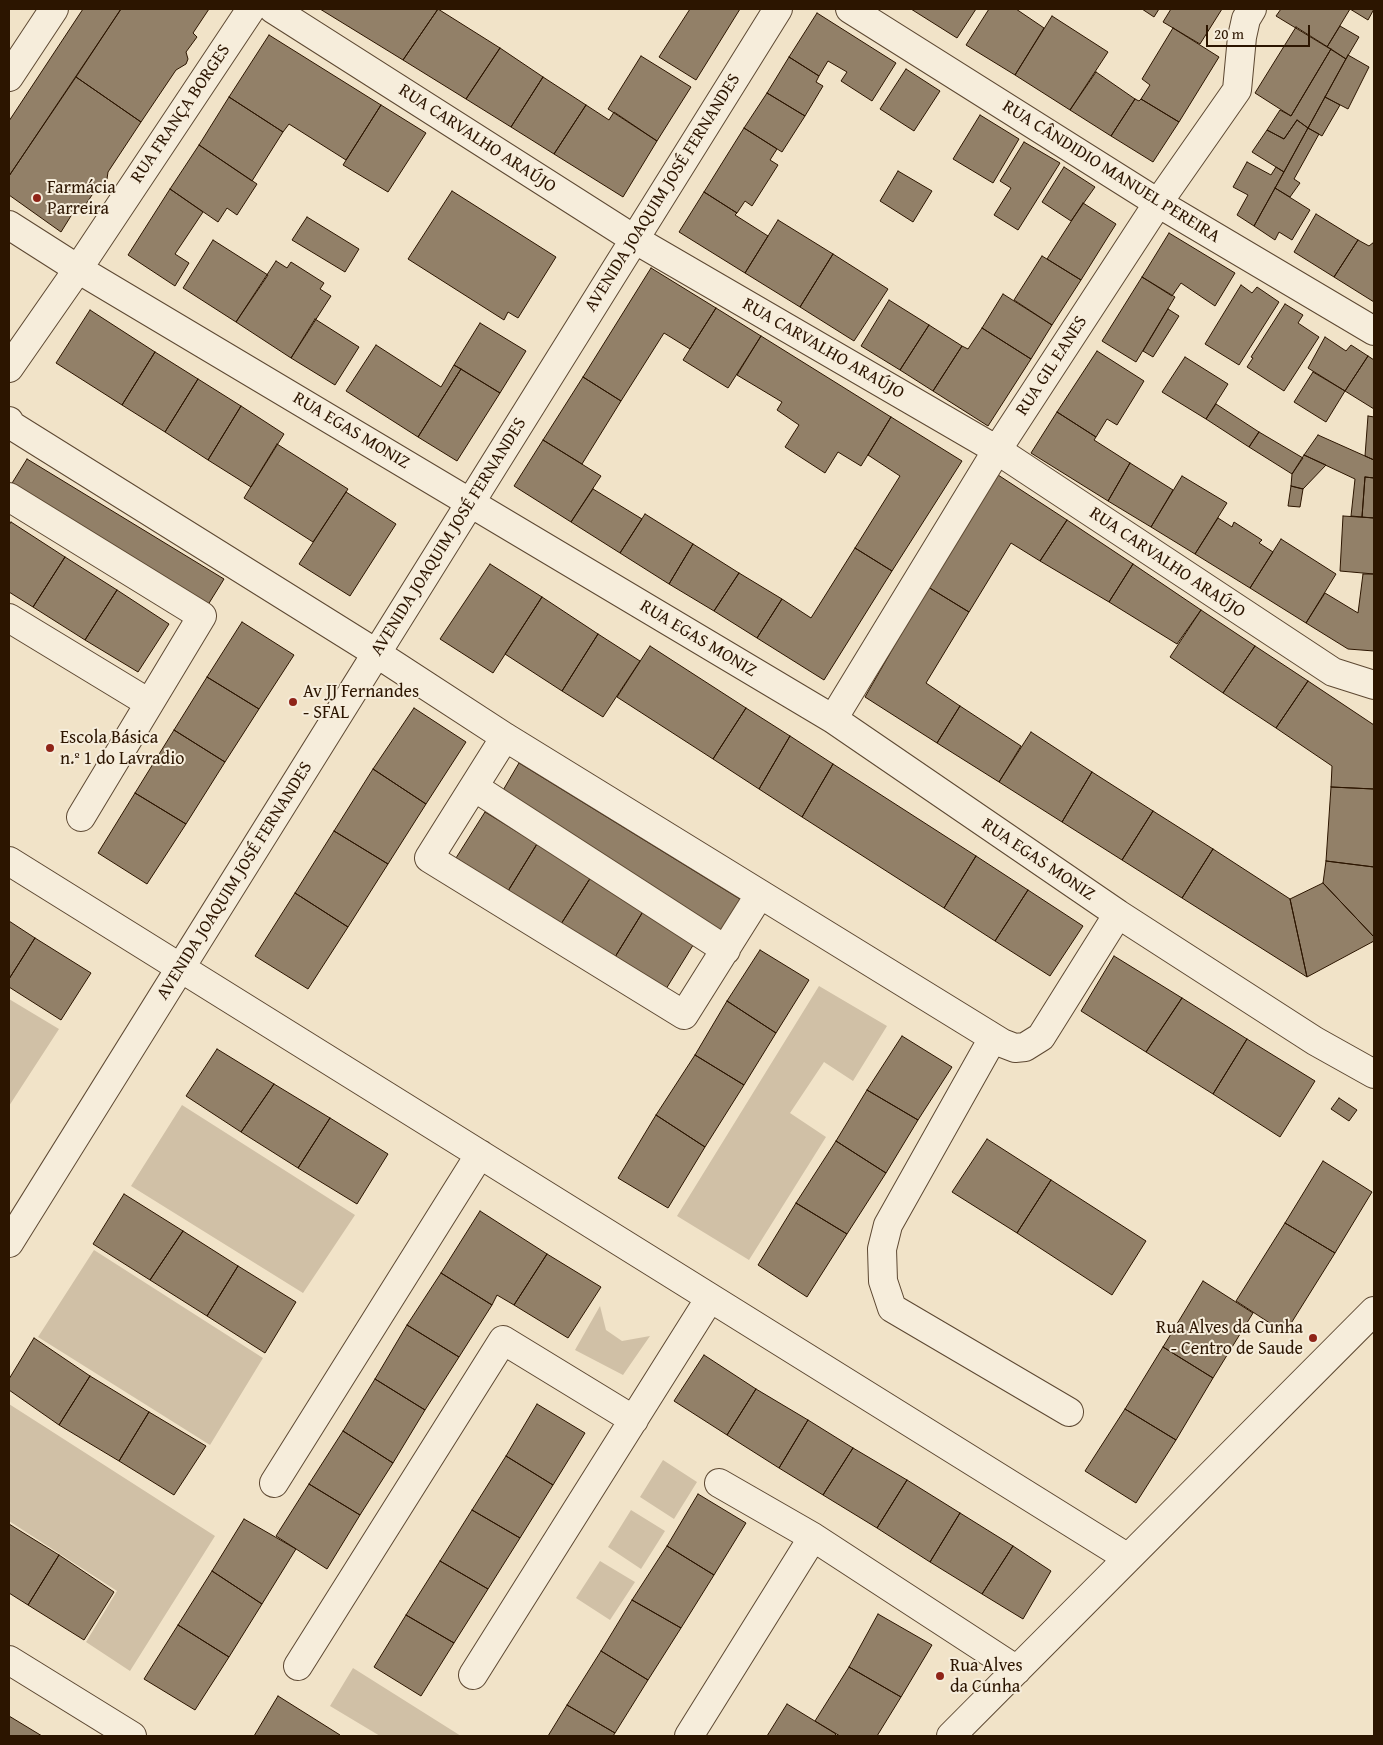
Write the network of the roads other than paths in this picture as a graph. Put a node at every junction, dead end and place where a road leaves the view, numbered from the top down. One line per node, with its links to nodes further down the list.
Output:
1 (54, 9): 7 (street)
2 (251, 9): 11 (street, RUA FRANÇA BORGES)
3 (273, 9): 10 (street, RUA CARVALHO ARAÚJO)
4 (778, 9): 10 (street, AVENIDA JOAQUIM JOSÉ FERNANDES)
5 (850, 9): 8 (street, RUA CÂNDIDIO MANUEL PEREIRA)
6 (1252, 9): 8 (street, RUA GIL EANES)
7 (9, 77)
8 (1158, 203): 12 (street, RUA CÂNDIDIO MANUEL PEREIRA); 15 (street, RUA GIL EANES)
9 (9, 225): 11 (street, RUA EGAS MONIZ)
10 (634, 239): 15 (street, RUA CARVALHO ARAÚJO); 17 (street, AVENIDA JOAQUIM JOSÉ FERNANDES)
11 (78, 269): 13 (street, RUA FRANÇA BORGES); 17 (street, RUA EGAS MONIZ)
12 (1374, 332)
13 (9, 368)
14 (10, 426): 19 (street)
15 (997, 450): 20 (street, RUA CARVALHO ARAÚJO); 22 (street, RUA GIL EANES)
16 (9, 497): 21 (street)
17 (470, 502): 19 (street, AVENIDA JOAQUIM JOSÉ FERNANDES); 22 (street, RUA EGAS MONIZ)
18 (9, 618): 21 (street)
19 (376, 653): 23 (street); 30 (street, AVENIDA JOAQUIM JOSÉ FERNANDES)
20 (1374, 685)
21 (149, 703): 25 (street)
22 (832, 719): 28 (street, RUA EGAS MONIZ)
23 (505, 737): 24 (street); 27 (street)
24 (474, 787): 29 (street); 29 (street)
25 (81, 817)
26 (9, 861): 30 (street)
27 (760, 894): 29 (street); 31 (street)
28 (1118, 914): 31 (street); 32 (street, RUA EGAS MONIZ)
29 (726, 950)
30 (180, 968): 33 (street); 34 (street, AVENIDA JOAQUIM JOSÉ FERNANDES)
31 (994, 1038): 37 (street)
32 (1374, 1074)
33 (480, 1154): 35 (street); 39 (street)
34 (9, 1243)
35 (710, 1298): 38 (street); 42 (street)
36 (1374, 1311): 42 (street)
37 (1069, 1412)
38 (634, 1420): 44 (street); 46 (street)
39 (274, 1483)
40 (719, 1484): 41 (street)
41 (814, 1537): 45 (street); 48 (street)
42 (1128, 1558): 45 (street)
43 (9, 1660): 47 (street)
44 (298, 1666)
45 (1017, 1670): 49 (street)
46 (473, 1675)
47 (132, 1736)
48 (689, 1736)
49 (951, 1736)

